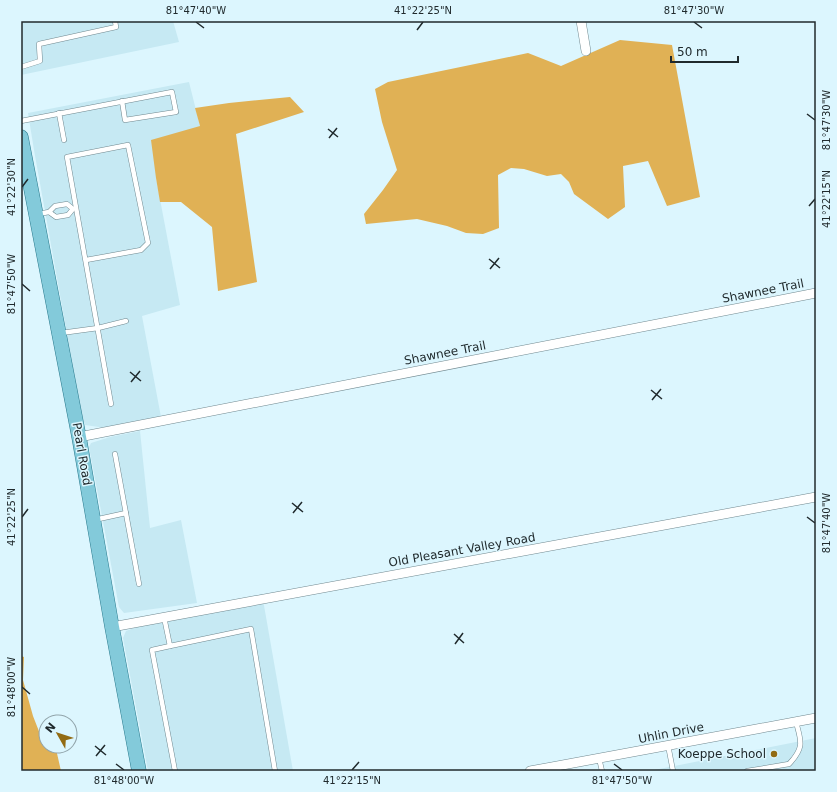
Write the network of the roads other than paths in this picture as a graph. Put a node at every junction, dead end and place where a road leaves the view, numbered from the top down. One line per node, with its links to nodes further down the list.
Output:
1 (115, 21): 4 (lane)
2 (580, 21): 3 (street)
3 (586, 51)
4 (21, 67)
5 (122, 101): 5 (lane); 6 (lane)
6 (59, 113): 7 (lane); 9 (lane)
7 (21, 121)
8 (21, 137): 11 (main road, Pearl Road)
9 (64, 140)
10 (75, 209): 11 (lane); 11 (lane); 12 (lane); 12 (lane)
11 (42, 213): 16 (main road, Pearl Road)
12 (86, 260): 15 (lane)
13 (816, 293): 18 (street, Shawnee Trail)
14 (126, 321): 15 (lane)
15 (98, 328): 16 (lane); 17 (lane)
16 (60, 334): 18 (main road, Pearl Road)
17 (111, 404)
18 (79, 437): 22 (main road, Pearl Road)
19 (115, 454): 21 (lane)
20 (816, 497): 24 (street, Old Pleasant Valley Road)
21 (126, 513): 22 (lane); 23 (lane)
22 (94, 520): 25 (main road, Pearl Road)
23 (139, 584)
24 (164, 617): 25 (street, Old Pleasant Valley Road); 26 (lane)
25 (112, 627): 31 (main road, Pearl Road)
26 (170, 646): 32 (lane); 33 (lane)
27 (816, 718): 28 (street, Uhlin Drive)
28 (796, 722): 29 (street, Uhlin Drive); 37 (lane)
29 (668, 746): 30 (street, Uhlin Drive); 36 (lane)
30 (599, 758): 34 (street, Uhlin Drive); 35 (lane)
31 (140, 771)
32 (175, 771)
33 (276, 771)
34 (530, 771)
35 (602, 771)
36 (673, 771)
37 (747, 771)

